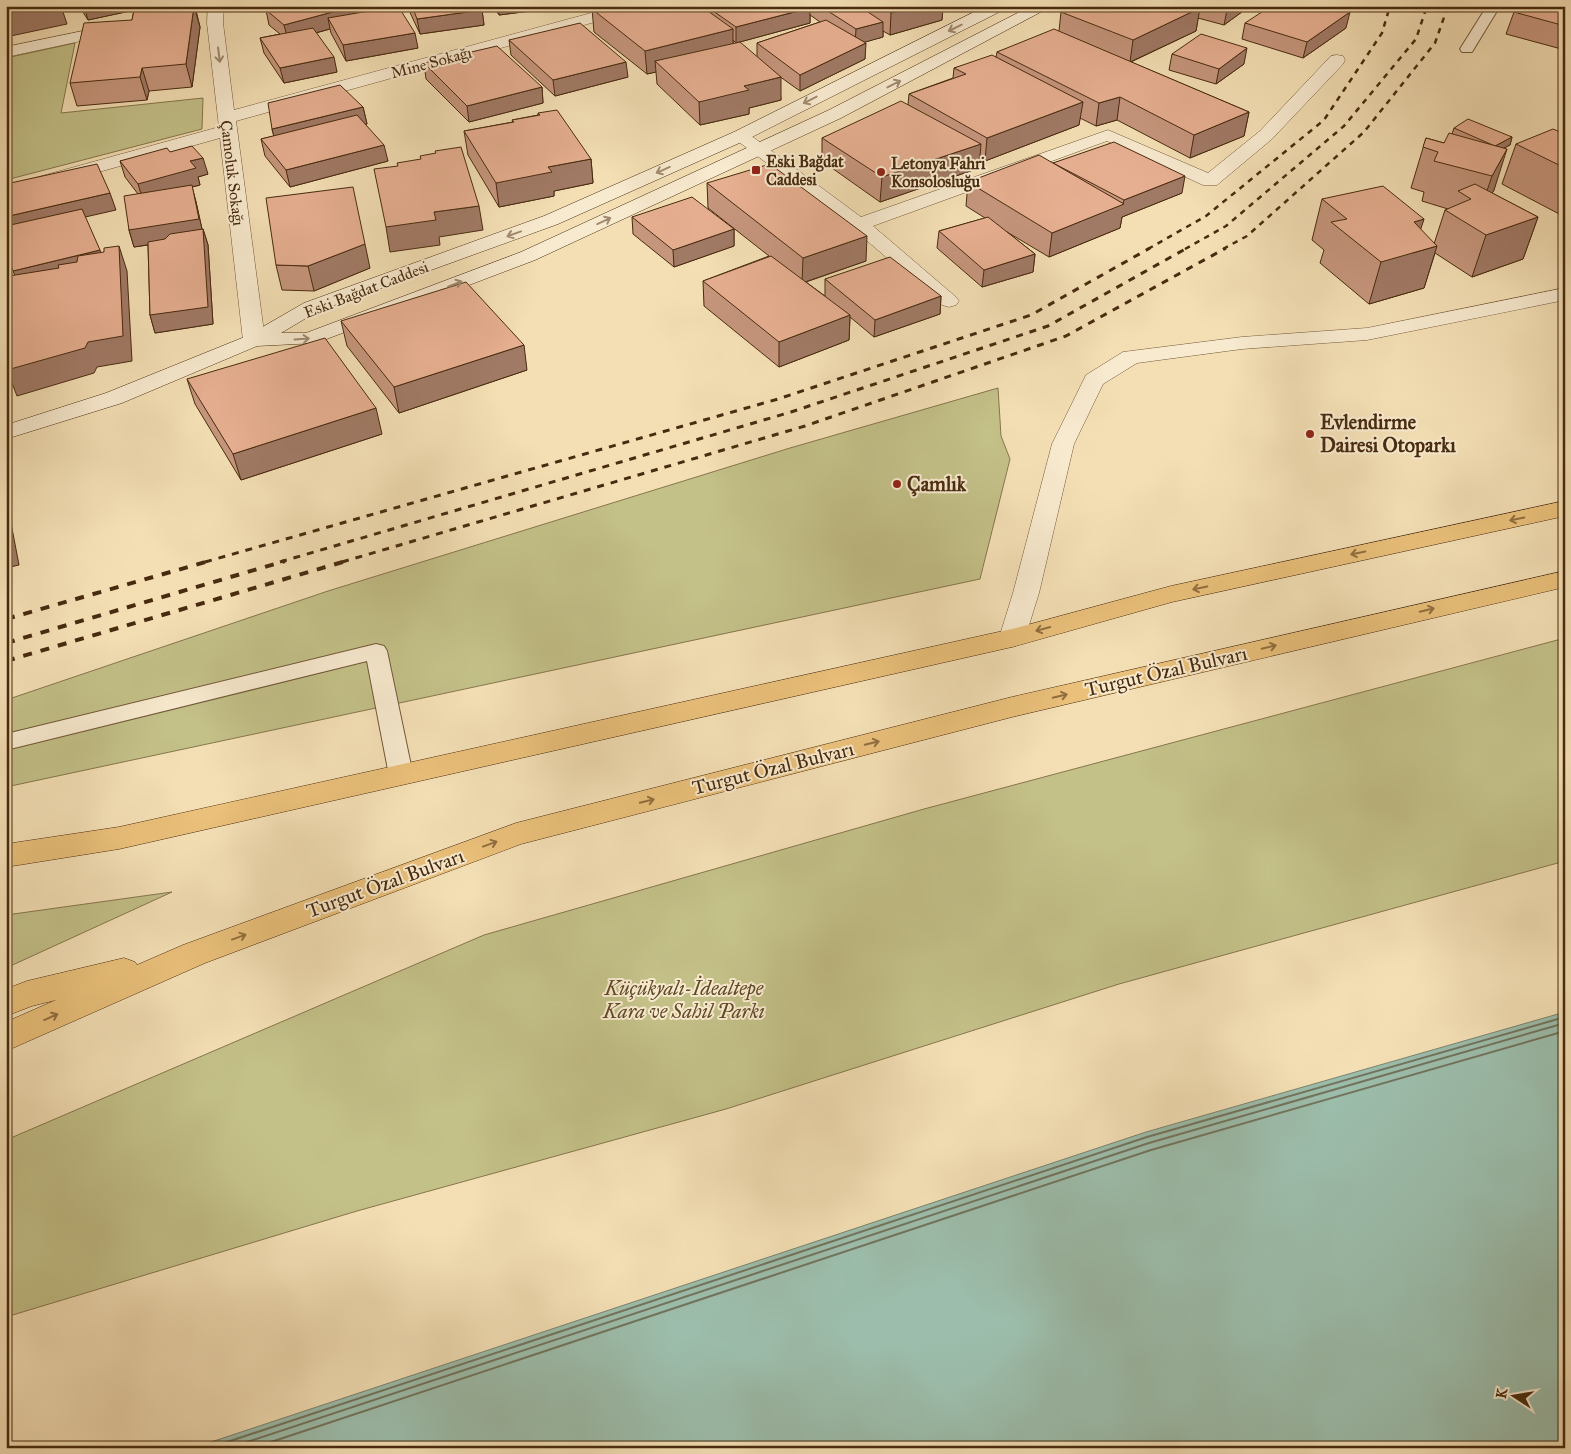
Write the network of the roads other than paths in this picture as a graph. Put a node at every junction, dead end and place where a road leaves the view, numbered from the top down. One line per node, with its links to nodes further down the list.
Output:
1 (636, 6): 13 (street, Mine Sokağı)
2 (999, 6): 14 (street, Eski Bağdat Caddesi, one-way to 14)
3 (1044, 6): 12 (street, Eski Bağdat Caddesi, one-way to 3)
4 (1494, 6): 8 (lane)
5 (216, 8): 6 (street); 13 (street, Çamoluk Sokağı, one-way to 13)
6 (197, 13)
7 (129, 26): 9 (street)
8 (1467, 49)
9 (6, 52)
10 (1337, 60): 17 (street)
11 (892, 103): 12 (street, Eski Bağdat Caddesi)
12 (835, 114): 15 (street, Eski Bağdat Caddesi)
13 (227, 124): 16 (street, Mine Sokağı); 20 (street, Çamoluk Sokağı)
14 (740, 136): 15 (street); 20 (street, Eski Bağdat Caddesi, one-way to 20)
15 (760, 149): 17 (street); 20 (street, Eski Bağdat Caddesi, one-way to 15)
16 (6, 192)
17 (859, 224): 19 (street)
18 (1565, 294): 24 (street)
19 (949, 300)
20 (254, 340): 21 (street, Eski Bağdat Caddesi)
21 (6, 432)
22 (1565, 508): 24 (highway, one-way to 24)
23 (1565, 579): 30 (highway, Turgut Özal Bulvarı, one-way to 23)
24 (1012, 638): 26 (highway)
25 (6, 742): 26 (lane)
26 (401, 775): 27 (highway)
27 (119, 838): 28 (highway); 29 (highway)
28 (6, 856)
29 (6, 875)
30 (194, 954): 31 (highway); 32 (highway, Turgut Özal Bulvarı, one-way to 30)
31 (6, 1003)
32 (6, 1036)

